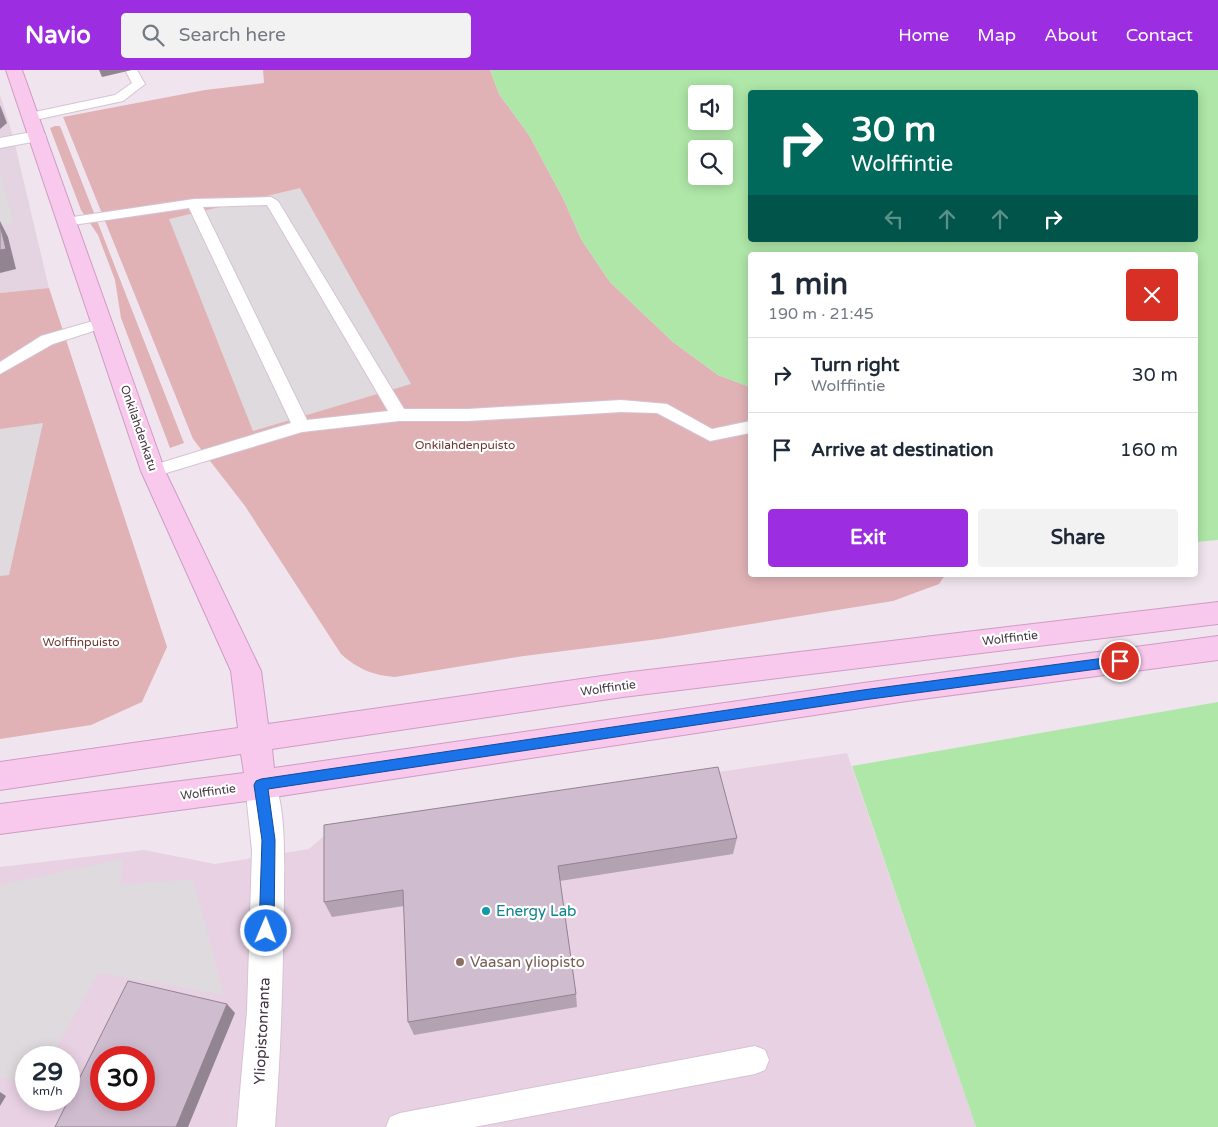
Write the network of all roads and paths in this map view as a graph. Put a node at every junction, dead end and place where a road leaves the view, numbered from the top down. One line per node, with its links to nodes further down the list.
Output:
1 (14, 70): 3 (main road, Onkilahdenkatu)
2 (131, 70): 3 (lane)
3 (33, 127): 4 (street); 6 (main road, Onkilahdenkatu)
4 (0, 142)
5 (194, 203): 6 (lane); 9 (lane); 10 (lane)
6 (66, 222): 7 (main road, Onkilahdenkatu)
7 (103, 323): 8 (lane); 12 (main road, Onkilahdenkatu)
8 (0, 369)
9 (399, 415): 10 (lane); 11 (lane)
10 (301, 426): 12 (lane)
11 (748, 427)
12 (154, 471): 15 (main road, Onkilahdenkatu)
13 (1218, 613): 15 (main road, Wolffintie)
14 (1218, 648): 17 (main road, Wolffintie)
15 (255, 738): 16 (main road, Wolffintie); 17 (main road, Onkilahdenkatu)
16 (0, 776)
17 (261, 785): 18 (main road, Wolffintie); 20 (street, Yliopistonranta)
18 (0, 819)
19 (755, 1060): 21 (lane)
20 (256, 1127)
21 (400, 1127)

